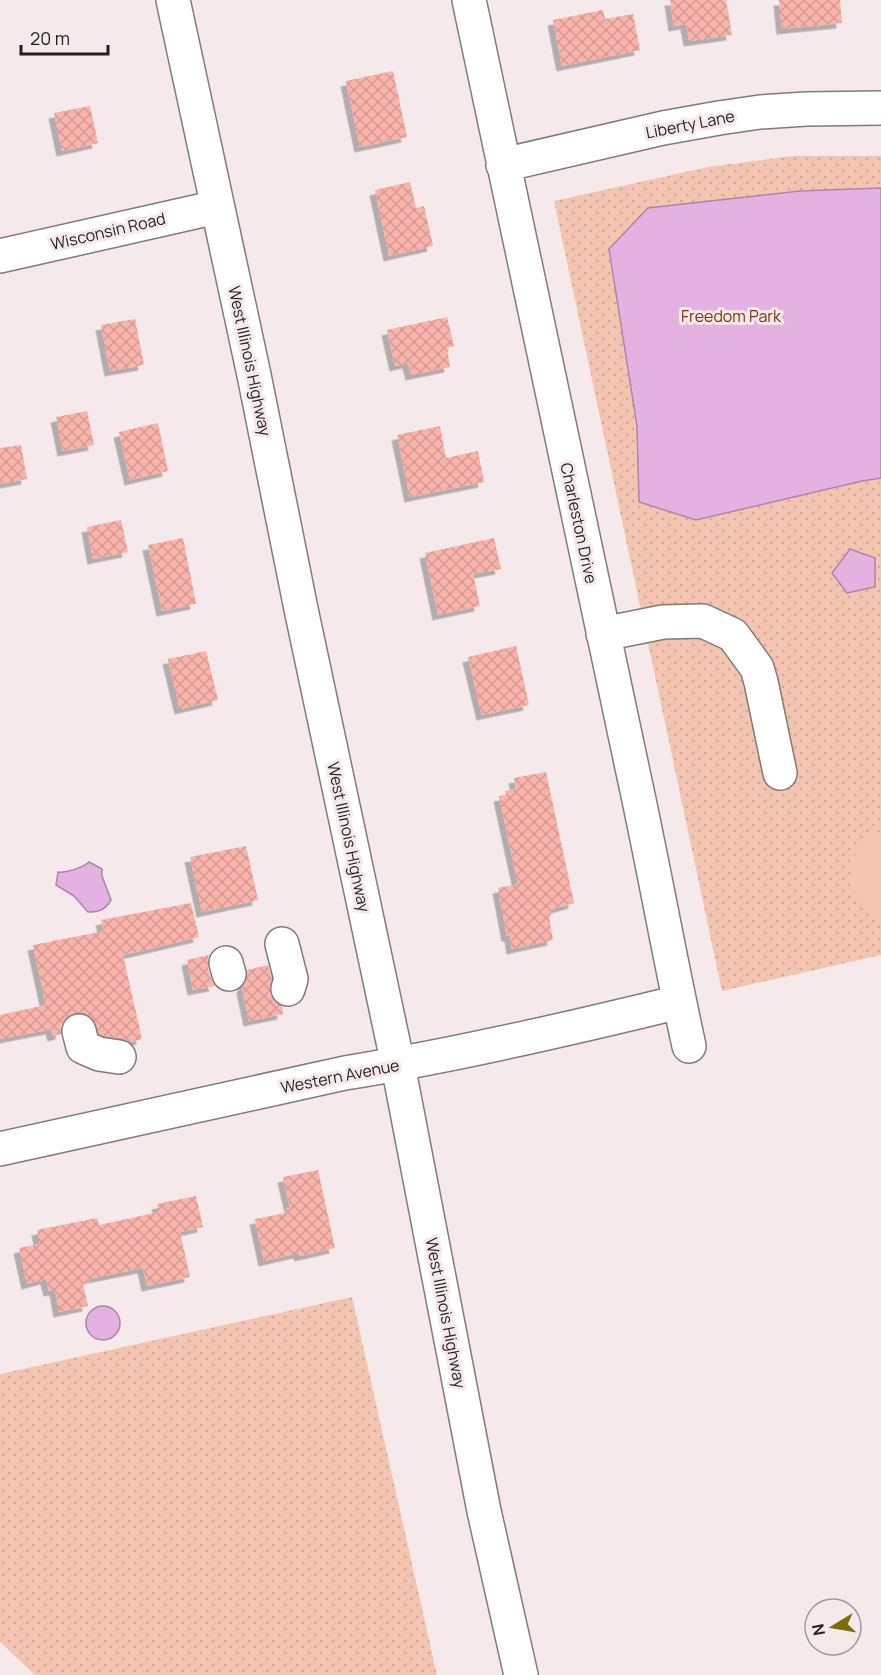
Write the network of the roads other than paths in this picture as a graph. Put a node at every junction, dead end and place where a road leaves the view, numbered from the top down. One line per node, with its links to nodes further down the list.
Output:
1 (173, 0): 5 (street, West Illinois Highway)
2 (469, 0): 4 (street, Charleston Drive)
3 (881, 108): 4 (street, Liberty Lane)
4 (503, 165): 7 (street, Charleston Drive)
5 (217, 207): 6 (street, Wisconsin Road); 15 (street, West Illinois Highway)
6 (0, 256)
7 (603, 634): 8 (street); 11 (street, Charleston Drive)
8 (780, 773)
9 (282, 944): 10 (street)
10 (288, 989)
11 (679, 1002): 13 (street, Charleston Drive); 15 (street, Western Avenue)
12 (79, 1031): 14 (street)
13 (689, 1046)
14 (119, 1058)
15 (398, 1065): 16 (street, Western Avenue); 17 (street, West Illinois Highway)
16 (0, 1149)
17 (521, 1675)

